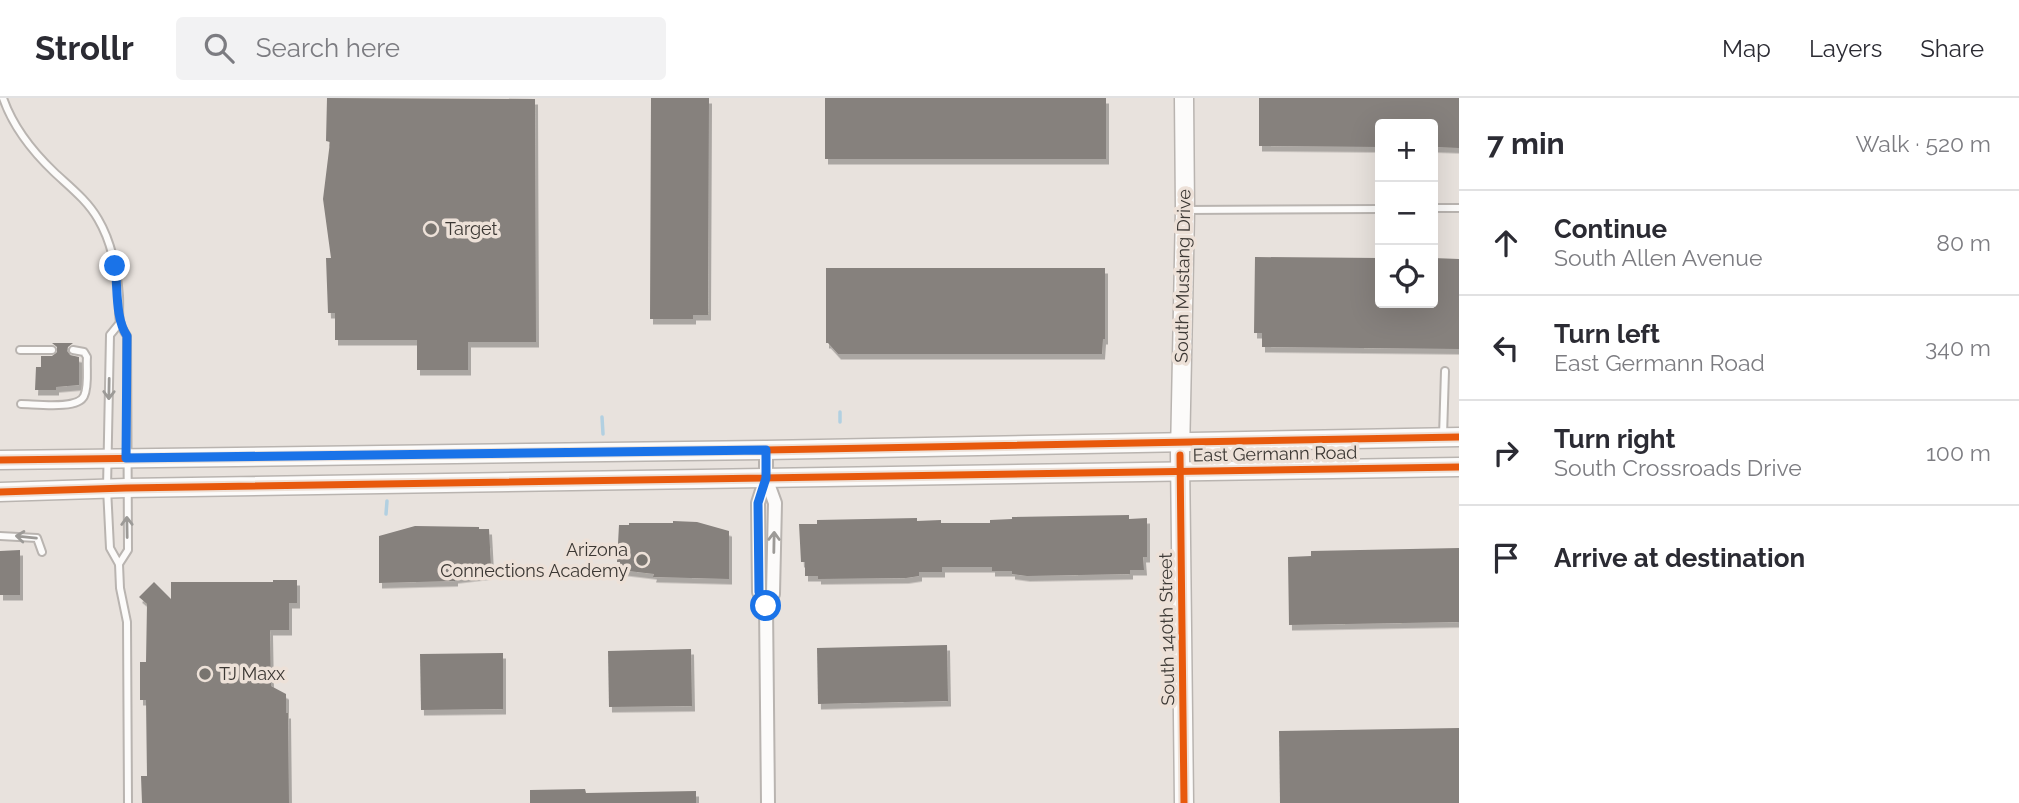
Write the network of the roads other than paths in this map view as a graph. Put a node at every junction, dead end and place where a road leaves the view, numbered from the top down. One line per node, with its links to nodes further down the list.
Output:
1 (3, 98): 7 (lane)
2 (1184, 98): 6 (main road, South Mustang Drive)
3 (1438, 208): 4 (lane)
4 (1459, 208)
5 (1375, 209): 6 (lane)
6 (1185, 210): 15 (main road, South Mustang Drive)
7 (118, 324): 16 (lane, one-way to 16); 17 (lane)
8 (52, 350): 9 (lane)
9 (20, 351)
10 (73, 351): 12 (lane)
11 (1445, 371): 13 (lane)
12 (20, 404)
13 (1451, 437): 15 (main road, East Germann Road)
14 (766, 450): 15 (main road, East Germann Road); 17 (main road, East Germann Road); 20 (street)
15 (1180, 456): 19 (main road, East Germann Road); 20 (main road, East Germann Road); 29 (main road, South 140th Street)
16 (107, 458): 17 (main road, East Germann Road); 18 (main road, East Germann Road); 21 (lane)
17 (126, 458): 22 (lane)
18 (0, 460)
19 (1459, 467)
20 (766, 478): 22 (main road, East Germann Road); 28 (street)
21 (107, 488): 22 (main road, East Germann Road); 23 (main road, East Germann Road); 26 (lane)
22 (126, 488): 26 (lane, one-way to 22)
23 (0, 492)
24 (0, 536): 25 (lane, one-way to 24)
25 (42, 552)
26 (119, 564): 27 (lane)
27 (128, 803)
28 (768, 803)
29 (1184, 803)

